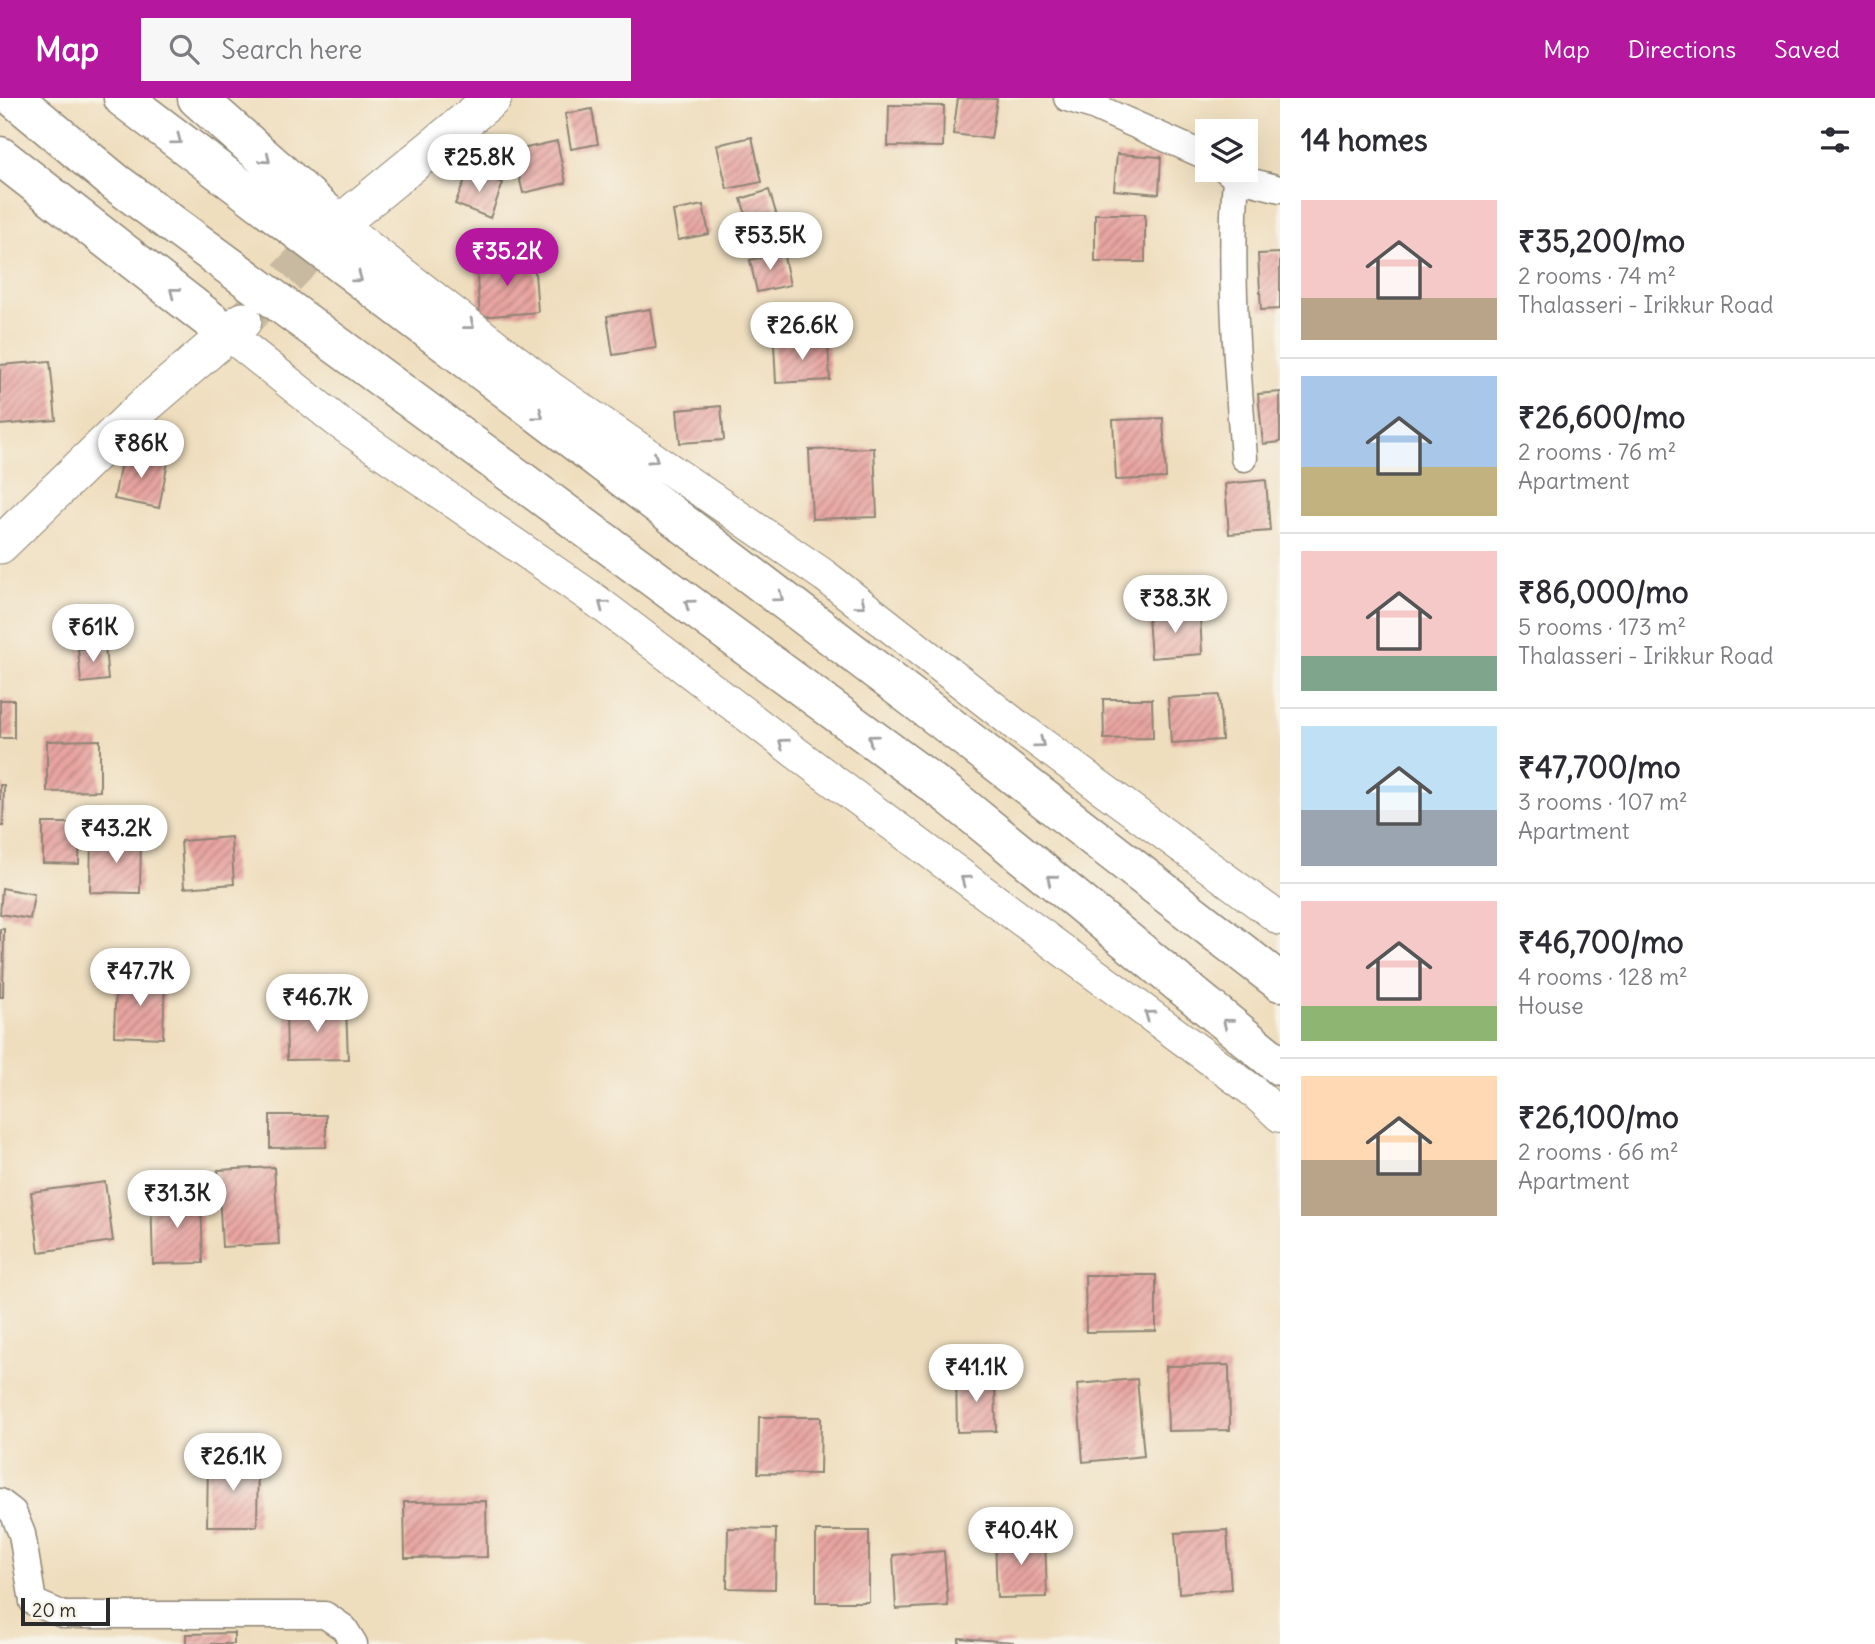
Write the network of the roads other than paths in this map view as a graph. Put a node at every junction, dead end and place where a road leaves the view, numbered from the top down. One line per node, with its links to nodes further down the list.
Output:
1 (14, 98): 17 (highway, one-way to 1)
2 (123, 98): 16 (highway, one-way to 16)
3 (197, 98): 11 (highway, one-way to 11)
4 (493, 98): 11 (main road)
5 (1067, 98): 6 (street)
6 (1195, 151)
7 (0, 156): 12 (highway, one-way to 7)
8 (1231, 182): 13 (street)
9 (1257, 182): 10 (street)
10 (1280, 189)
11 (339, 224): 15 (street, one-way to 15)
12 (235, 328): 14 (main road); 18 (street, one-way to 12)
13 (1244, 458)
14 (0, 545)
15 (1280, 919)
16 (1280, 982)
17 (1280, 1066)
18 (1280, 1116)
19 (0, 1503): 20 (street)
20 (354, 1644)

